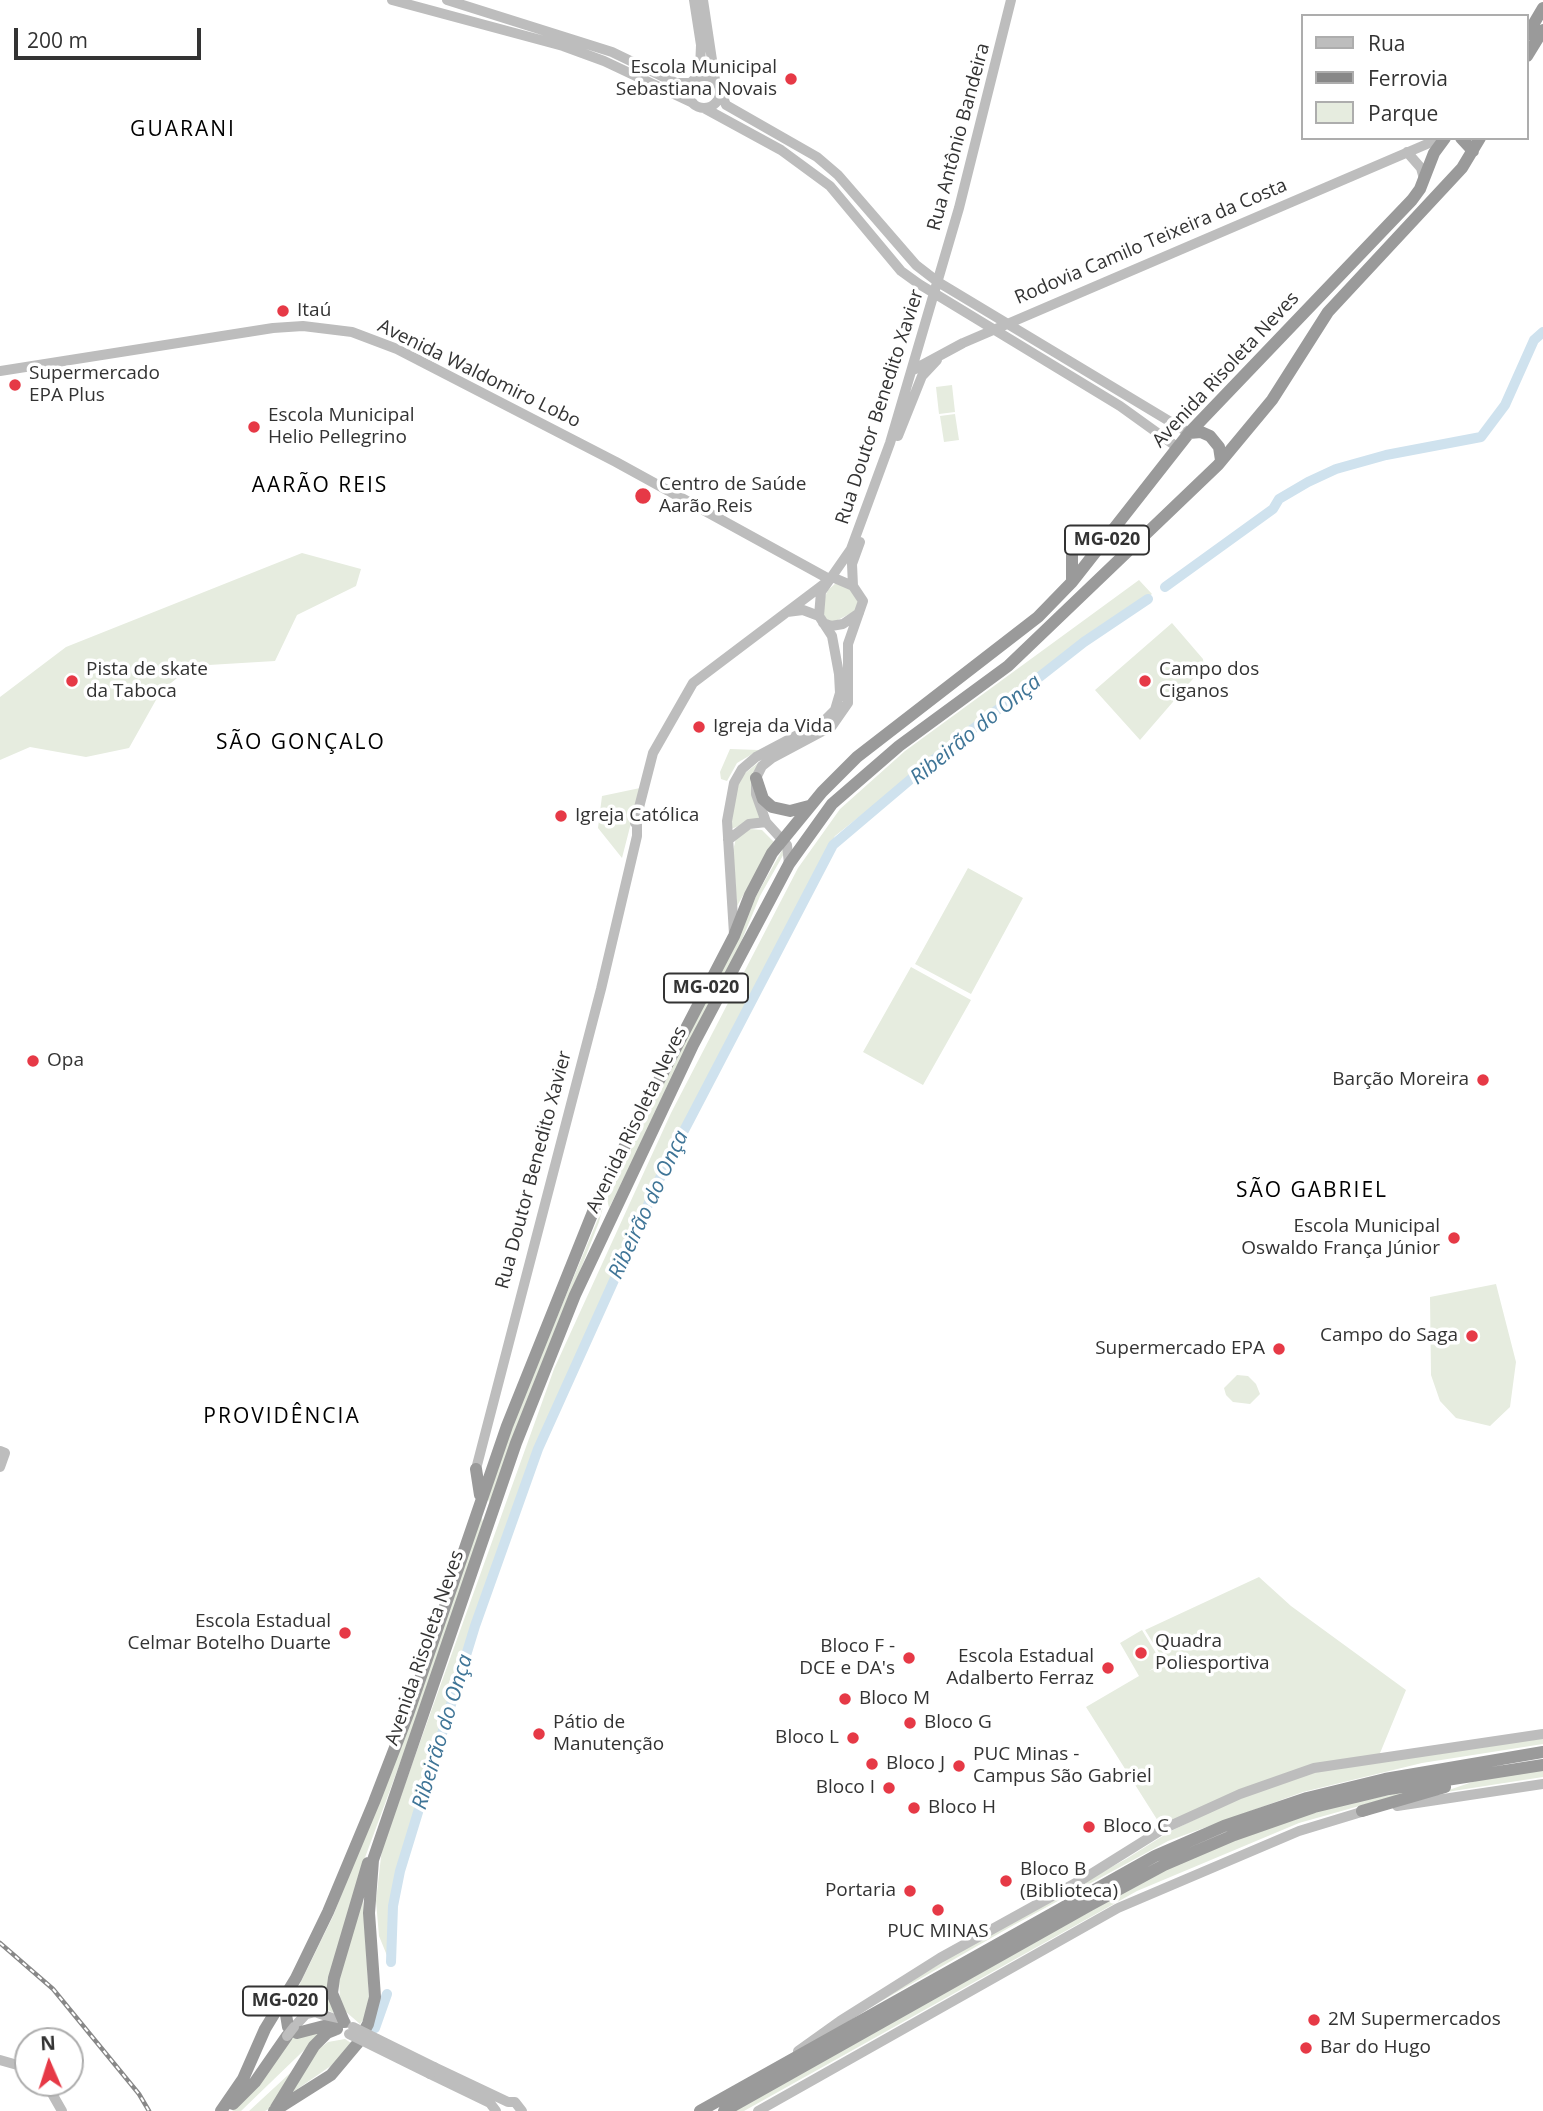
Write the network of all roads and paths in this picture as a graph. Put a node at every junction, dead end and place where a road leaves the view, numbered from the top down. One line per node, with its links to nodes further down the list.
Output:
1 (392, 0): 12 (main road)
2 (447, 0): 10 (main road)
3 (694, 0): 10 (main road)
4 (703, 0): 11 (main road)
5 (1012, 0): 21 (main road, Rua Antônio Bandeira)
6 (1543, 8): 8 (highway)
7 (1543, 30): 9 (highway)
8 (1529, 32)
9 (1529, 53)
10 (693, 81): 11 (main road); 12 (main road)
11 (718, 85): 13 (main road); 21 (main road)
12 (693, 103): 13 (main road)
13 (704, 108): 22 (main road)
14 (1438, 140): 19 (main road, Rodovia Camilo Teixeira da Costa)
15 (1442, 140): 20 (highway, Avenida Risoleta Neves / MG-020)
16 (1463, 140): 18 (highway)
17 (1479, 140): 18 (highway, MG-020)
18 (1473, 151): 33 (highway, Avenida Risoleta Neves / MG-020)
19 (1407, 152): 20 (main road); 23 (main road, Rodovia Camilo Teixeira da Costa)
20 (1424, 179): 31 (highway, Avenida Risoleta Neves / MG-020)
21 (938, 282): 22 (main road, Rua Doutor Benedito Xavier); 24 (main road)
22 (935, 295): 25 (main road); 29 (main road, Rua Doutor Benedito Xavier)
23 (1041, 310): 24 (main road, Rodovia Camilo Teixeira da Costa); 26 (main road)
24 (1008, 324): 25 (main road, Rodovia Camilo Teixeira da Costa); 26 (main road)
25 (995, 330): 27 (main road, Rodovia Camilo Teixeira da Costa); 32 (main road)
26 (1037, 340): 31 (main road)
27 (963, 343): 29 (main road, Rodovia Camilo Teixeira da Costa); 30 (main road, Rua Doutor Benedito Xavier)
28 (0, 371): 35 (main road, Avenida Waldomiro Lobo)
29 (912, 371): 30 (main road); 35 (main road, Rua Doutor Benedito Xavier)
30 (914, 396): 37 (main road, Rua Doutor Benedito Xavier)
31 (1189, 433): 32 (highway, Avenida Risoleta Neves / MG-020); 33 (highway)
32 (1177, 447): 36 (highway, Avenida Risoleta Neves / MG-020)
33 (1222, 460): 46 (highway, Avenida Risoleta Neves / MG-020)
34 (1072, 544): 36 (highway)
35 (828, 580): 37 (main road); 39 (main road, Rua Doutor Benedito Xavier); 40 (main road)
36 (1072, 582): 42 (highway, Avenida Risoleta Neves / MG-020)
37 (853, 586): 38 (main road)
38 (862, 610): 40 (main road); 41 (main road)
39 (783, 613): 40 (main road); 50 (main road, Rua Doutor Benedito Xavier)
40 (821, 619): 45 (main road)
41 (756, 778): 42 (highway); 43 (main road)
42 (810, 806): 44 (highway, Avenida Risoleta Neves / MG-020)
43 (766, 822): 44 (main road); 45 (main road)
44 (783, 839): 46 (main road); 47 (highway, Avenida Risoleta Neves / MG-020)
45 (728, 840): 47 (main road)
46 (789, 864): 58 (highway, Avenida Risoleta Neves / MG-020)
47 (734, 936): 51 (highway, Avenida Risoleta Neves / MG-020)
48 (3, 1452): 49 (main road)
49 (0, 1467)
50 (476, 1469): 51 (highway)
51 (481, 1499): 59 (highway, Avenida Risoleta Neves / MG-020)
52 (1543, 1734): 62 (main road)
53 (1543, 1752): 62 (highway)
54 (1543, 1765): 55 (highway)
55 (1494, 1773): 57 (highway); 70 (highway)
56 (1543, 1784): 57 (main road)
57 (1362, 1811): 71 (main road)
58 (381, 1832): 60 (highway); 66 (highway, Avenida Risoleta Neves / MG-020)
59 (284, 2002): 60 (highway); 65 (highway, Avenida Risoleta Neves / MG-020)
60 (346, 2028): 61 (main road); 63 (main road, bridge); 66 (highway)
61 (290, 2031): 65 (highway)
62 (784, 2064): 69 (highway)
63 (432, 2070): 64 (main road); 67 (main road)
64 (508, 2102): 67 (main road); 68 (main road)
65 (223, 2111)
66 (274, 2111)
67 (498, 2111)
68 (522, 2111)
69 (700, 2111)
70 (724, 2111)
71 (758, 2111)

